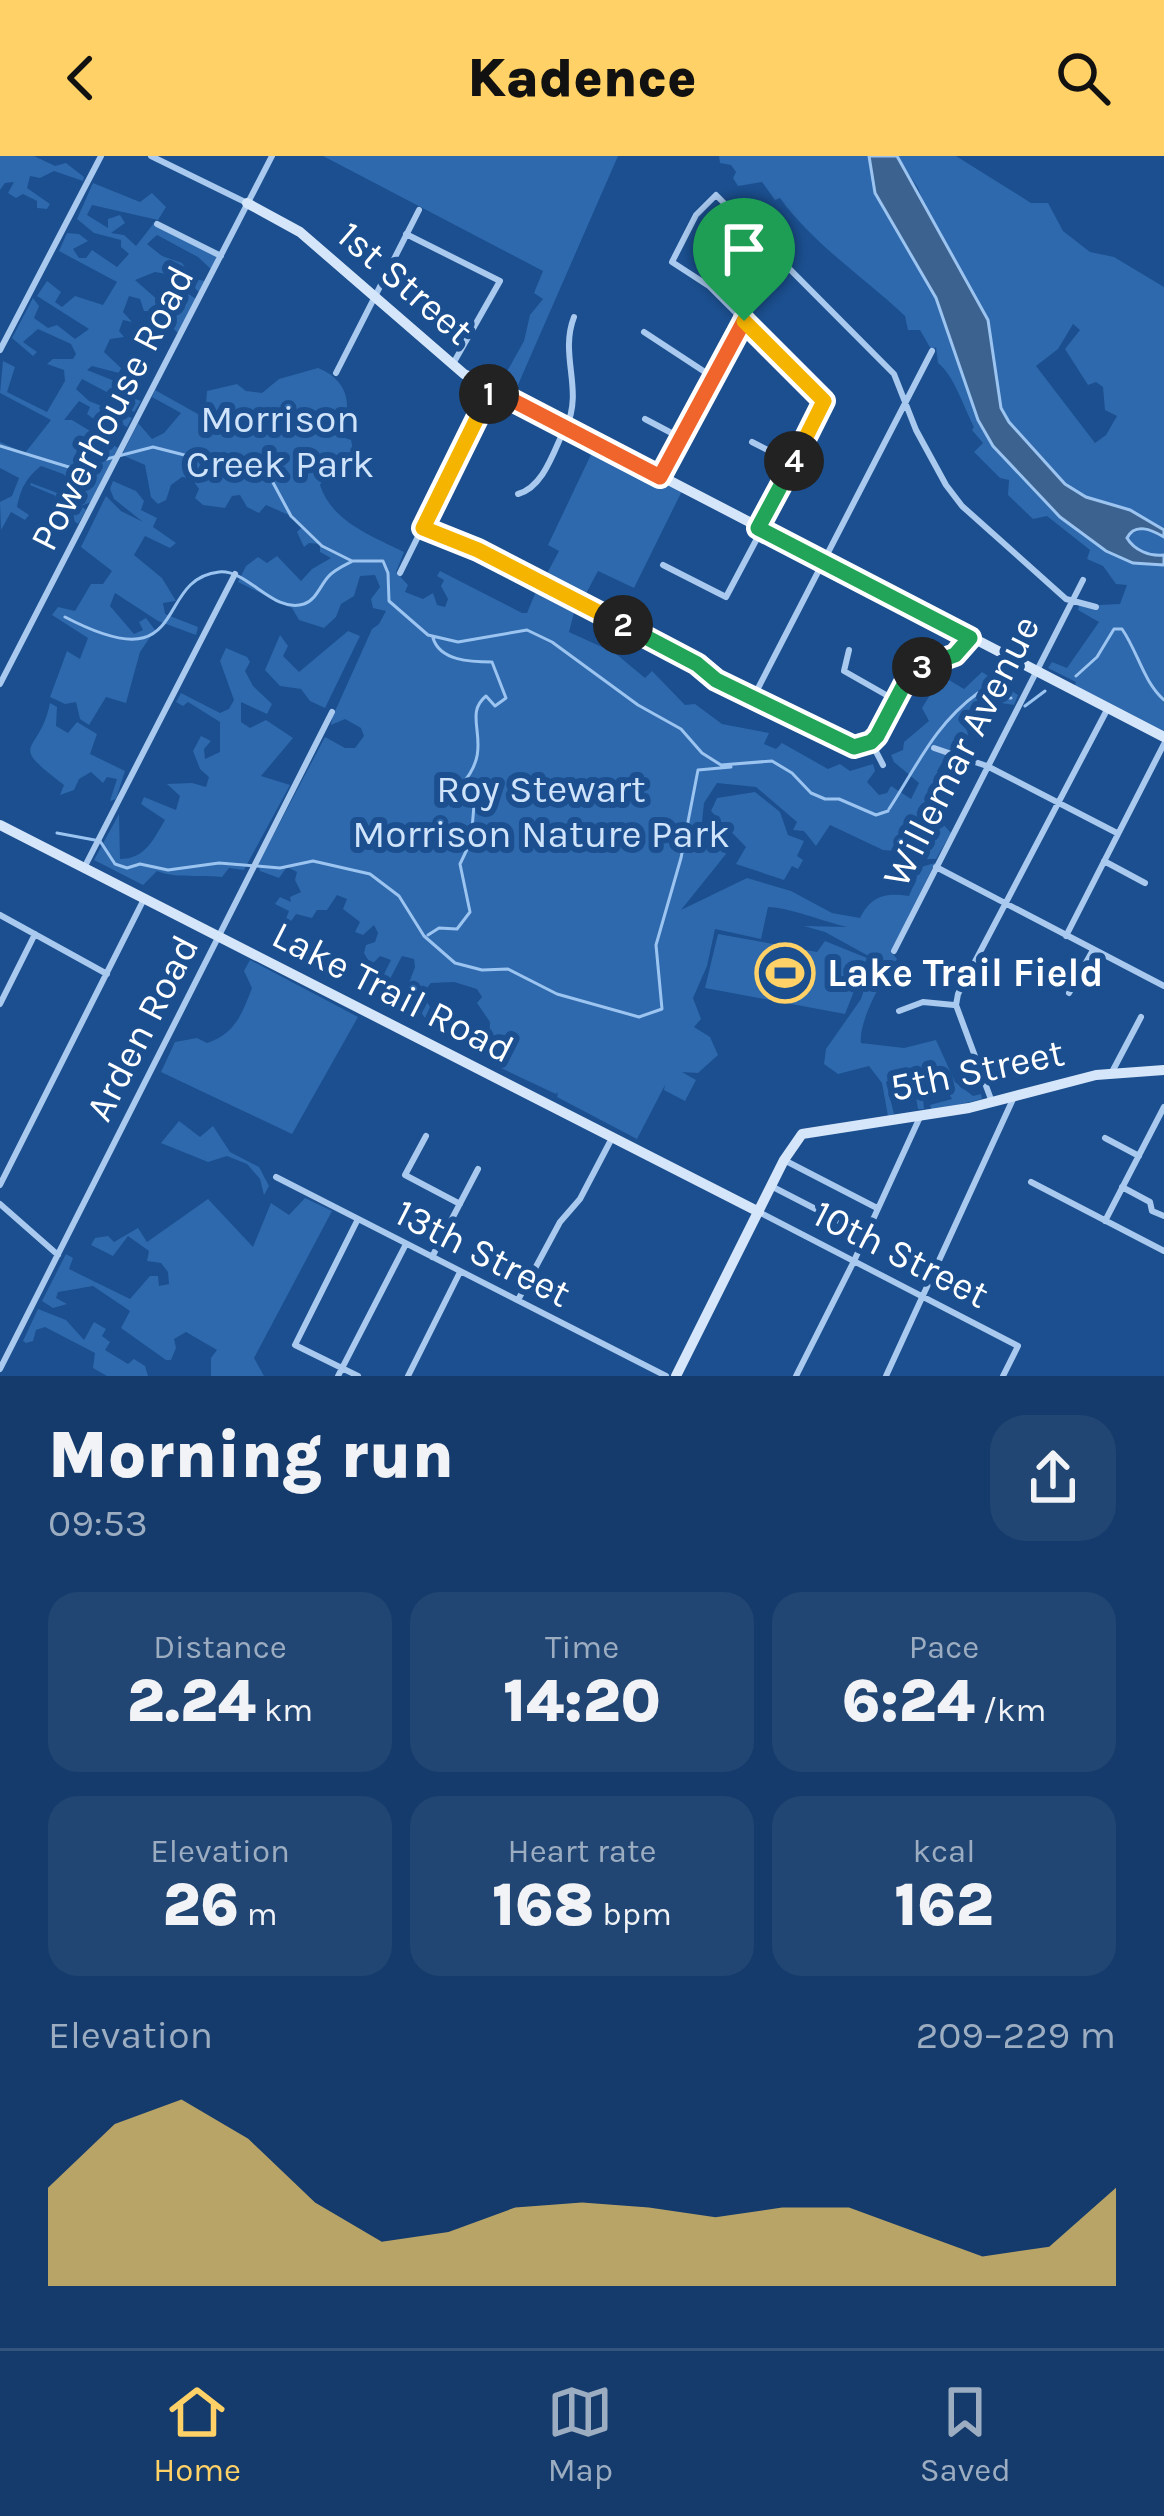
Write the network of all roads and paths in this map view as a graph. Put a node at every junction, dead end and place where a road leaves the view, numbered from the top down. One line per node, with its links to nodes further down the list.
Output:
1 (101, 156): 13 (street)
2 (151, 156): 4 (street)
3 (272, 156): 4 (street, Powerhouse Road)
4 (248, 203): 8 (street, Powerhouse Road); 9 (street, 1st Street)
5 (418, 210): 7 (street)
6 (157, 224): 8 (street)
7 (406, 234): 9 (street); 15 (street)
8 (221, 256): 39 (street, Powerhouse Road)
9 (374, 297): 15 (street, 1st Street); 16 (street)
10 (574, 317): 21 (street)
11 (744, 321): 17 (street); 19 (street); 24 (street)
12 (644, 332): 17 (street)
13 (0, 350)
14 (932, 351): 19 (street)
15 (452, 364): 18 (street, 1st Street)
16 (336, 373)
17 (712, 376): 22 (street)
18 (491, 389): 21 (street, 1st Street); 27 (street)
19 (904, 403): 29 (street); 34 (street)
20 (645, 419): 22 (street)
21 (566, 428): 25 (street, 1st Street); 26 (street)
22 (680, 438): 25 (street)
23 (752, 442): 24 (street)
24 (793, 463): 28 (street)
25 (660, 477): 28 (street, 1st Street)
26 (518, 494)
27 (423, 528): 31 (street); 40 (street)
28 (760, 529): 29 (street, 1st Street); 30 (street)
29 (823, 562): 36 (street, 1st Street); 40 (street)
30 (663, 565)
31 (400, 573)
32 (235, 574): 54 (street)
33 (1083, 580): 34 (street, Willemar Avenue)
34 (1073, 600): 35 (street); 38 (street, Willemar Avenue)
35 (1096, 607)
36 (970, 638): 38 (street, 1st Street); 41 (street)
37 (849, 650): 41 (street)
38 (1036, 670): 42 (street, 1st Street); 48 (street, Willemar Avenue)
39 (0, 685)
40 (753, 698): 45 (street)
41 (896, 700): 45 (street)
42 (1108, 708): 44 (street, 1st Street); 49 (street)
43 (332, 712): 60 (street, Arden Road)
44 (1164, 740): 51 (street)
45 (871, 742): 47 (street)
46 (934, 748): 48 (street)
47 (883, 765)
48 (987, 766): 49 (street); 53 (street, Willemar Avenue)
49 (1059, 803): 51 (street); 57 (street)
50 (0, 825): 54 (street, Lake Trail Road)
51 (1117, 833): 52 (street)
52 (1103, 861): 55 (street); 61 (street)
53 (936, 867): 57 (street); 63 (street, Willemar Avenue)
54 (84, 868): 56 (street, Lake Trail Road)
55 (1144, 883)
56 (144, 898): 60 (street, Lake Trail Road); 64 (street)
57 (1006, 905): 61 (street); 68 (street)
58 (0, 915): 59 (street)
59 (35, 934): 64 (street); 67 (street)
60 (218, 936): 78 (street, Lake Trail Road); 99 (street, Arden Road)
61 (1066, 936): 62 (street)
62 (1093, 950): 65 (street); 66 (street)
63 (894, 951)
64 (106, 974): 85 (street)
65 (1164, 986)
66 (1070, 993)
67 (0, 1004)
68 (956, 1005): 69 (street); 74 (street)
69 (899, 1011)
70 (1142, 1017): 72 (street)
71 (1164, 1070): 72 (street, 5th Street)
72 (1112, 1072): 73 (street, 5th Street)
73 (1013, 1097): 74 (street, 5th Street); 103 (street)
74 (992, 1102): 76 (street, 5th Street)
75 (1164, 1107): 80 (street)
76 (920, 1117): 81 (street, 5th Street); 91 (street)
77 (426, 1136): 90 (street)
78 (613, 1138): 88 (street, Lake Trail Road); 104 (street)
79 (1105, 1138): 80 (street)
80 (1138, 1156): 87 (street)
81 (784, 1160): 86 (street); 91 (street)
82 (478, 1168): 90 (street)
83 (276, 1177): 94 (street, 13th Street)
84 (1031, 1182): 95 (street)
85 (0, 1185)
86 (770, 1187): 88 (street); 92 (street); 96 (street)
87 (1122, 1187): 93 (street); 95 (street)
88 (733, 1198): 92 (street, Lake Trail Road)
89 (0, 1204): 99 (street)
90 (460, 1204): 100 (street)
91 (878, 1208): 96 (street)
92 (759, 1211): 101 (street, 10th Street); 110 (street)
93 (1164, 1216)
94 (358, 1219): 97 (street, 13th Street); 106 (street)
95 (1105, 1220): 98 (street)
96 (866, 1235): 101 (street)
97 (406, 1244): 100 (street, 13th Street); 106 (street)
98 (1164, 1252)
99 (58, 1255): 105 (street, Arden Road)
100 (432, 1257): 102 (street, 13th Street)
101 (854, 1261): 103 (street, 10th Street); 111 (street)
102 (460, 1272): 104 (street, 13th Street); 108 (street)
103 (922, 1296): 112 (street); 113 (street, 10th Street)
104 (518, 1300): 109 (street, 13th Street)
105 (0, 1369)
106 (340, 1372): 107 (street)
107 (358, 1376)
108 (408, 1376)
109 (666, 1376)
110 (676, 1376)
111 (796, 1376)
112 (886, 1376)
113 (1003, 1376)

